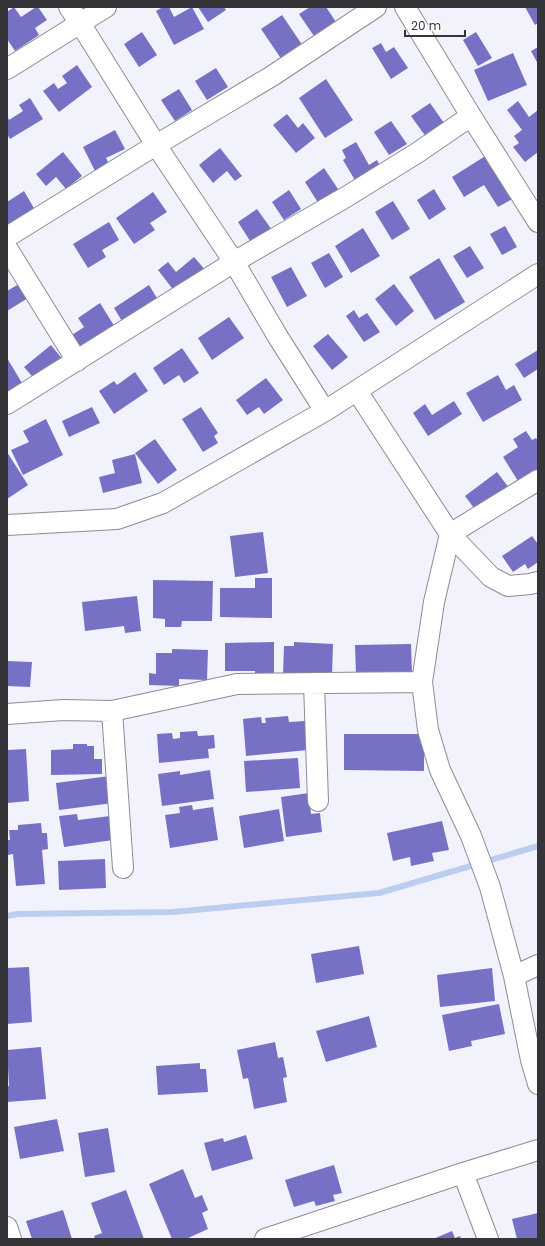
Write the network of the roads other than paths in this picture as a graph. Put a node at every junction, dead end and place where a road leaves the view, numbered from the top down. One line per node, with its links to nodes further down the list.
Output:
1 (106, 7): 4 (street)
2 (376, 7): 7 (street)
3 (405, 7): 6 (street)
4 (75, 15): 5 (street); 7 (street)
5 (7, 69)
6 (471, 116): 8 (street); 11 (street)
7 (156, 145): 9 (street); 11 (street)
8 (538, 222)
9 (7, 237)
10 (7, 248): 13 (street)
11 (234, 262): 13 (street); 16 (street)
12 (538, 274): 14 (street)
13 (76, 361): 15 (street)
14 (357, 391): 16 (street); 19 (street)
15 (7, 404)
16 (325, 411): 18 (street)
17 (538, 480): 19 (street)
18 (7, 525)
19 (450, 534): 20 (street); 21 (street)
20 (538, 582)
21 (422, 682): 22 (street); 28 (street)
22 (314, 683): 23 (street); 25 (street)
23 (112, 711): 24 (street); 26 (street)
24 (7, 714)
25 (318, 801)
26 (123, 868)
27 (538, 965): 28 (street)
28 (514, 976): 29 (street)
29 (538, 1084)
30 (538, 1150): 31 (street)
31 (463, 1173): 34 (street); 35 (street)
32 (7, 1227): 33 (street)
33 (11, 1239)
34 (265, 1239)
35 (488, 1239)

